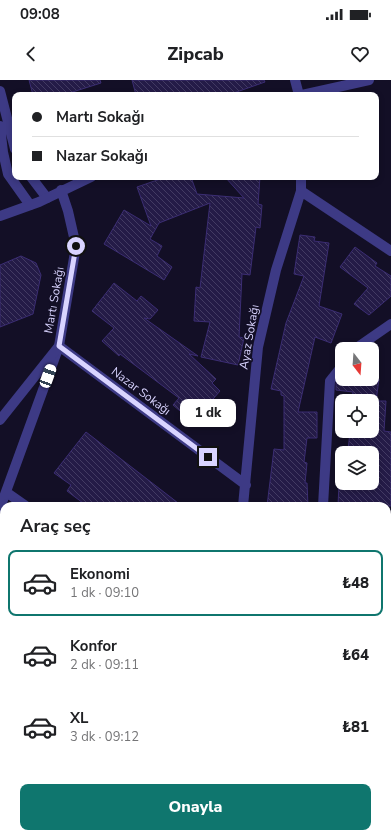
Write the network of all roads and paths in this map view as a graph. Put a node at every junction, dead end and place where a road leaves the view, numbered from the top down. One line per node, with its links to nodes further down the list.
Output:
1 (295, 80): 4 (street)
2 (369, 80): 5 (street)
3 (0, 91): 7 (street)
4 (298, 92)
5 (315, 92)
6 (0, 126): 8 (street)
7 (12, 137)
8 (12, 180)
9 (12, 180): 16 (street)
10 (33, 180): 15 (street)
11 (84, 180): 13 (street)
12 (301, 180): 14 (street, Ayaz Sokağı)
13 (61, 190): 15 (street); 21 (street, Martı Sokağı)
14 (301, 191): 18 (street); 24 (street, Ayaz Sokağı)
15 (47, 198): 16 (street)
16 (30, 205): 17 (street)
17 (0, 216)
18 (391, 251)
19 (391, 324): 20 (street)
20 (365, 342)
21 (59, 346): 23 (street, Martı Sokağı); 24 (street, Nazar Sokağı); 25 (street)
22 (335, 375): 29 (street)
23 (1, 416)
24 (246, 485): 28 (street, Ayaz Sokağı)
25 (6, 492): 26 (street); 27 (street)
26 (2, 502)
27 (20, 502)
28 (244, 502)
29 (323, 502)

